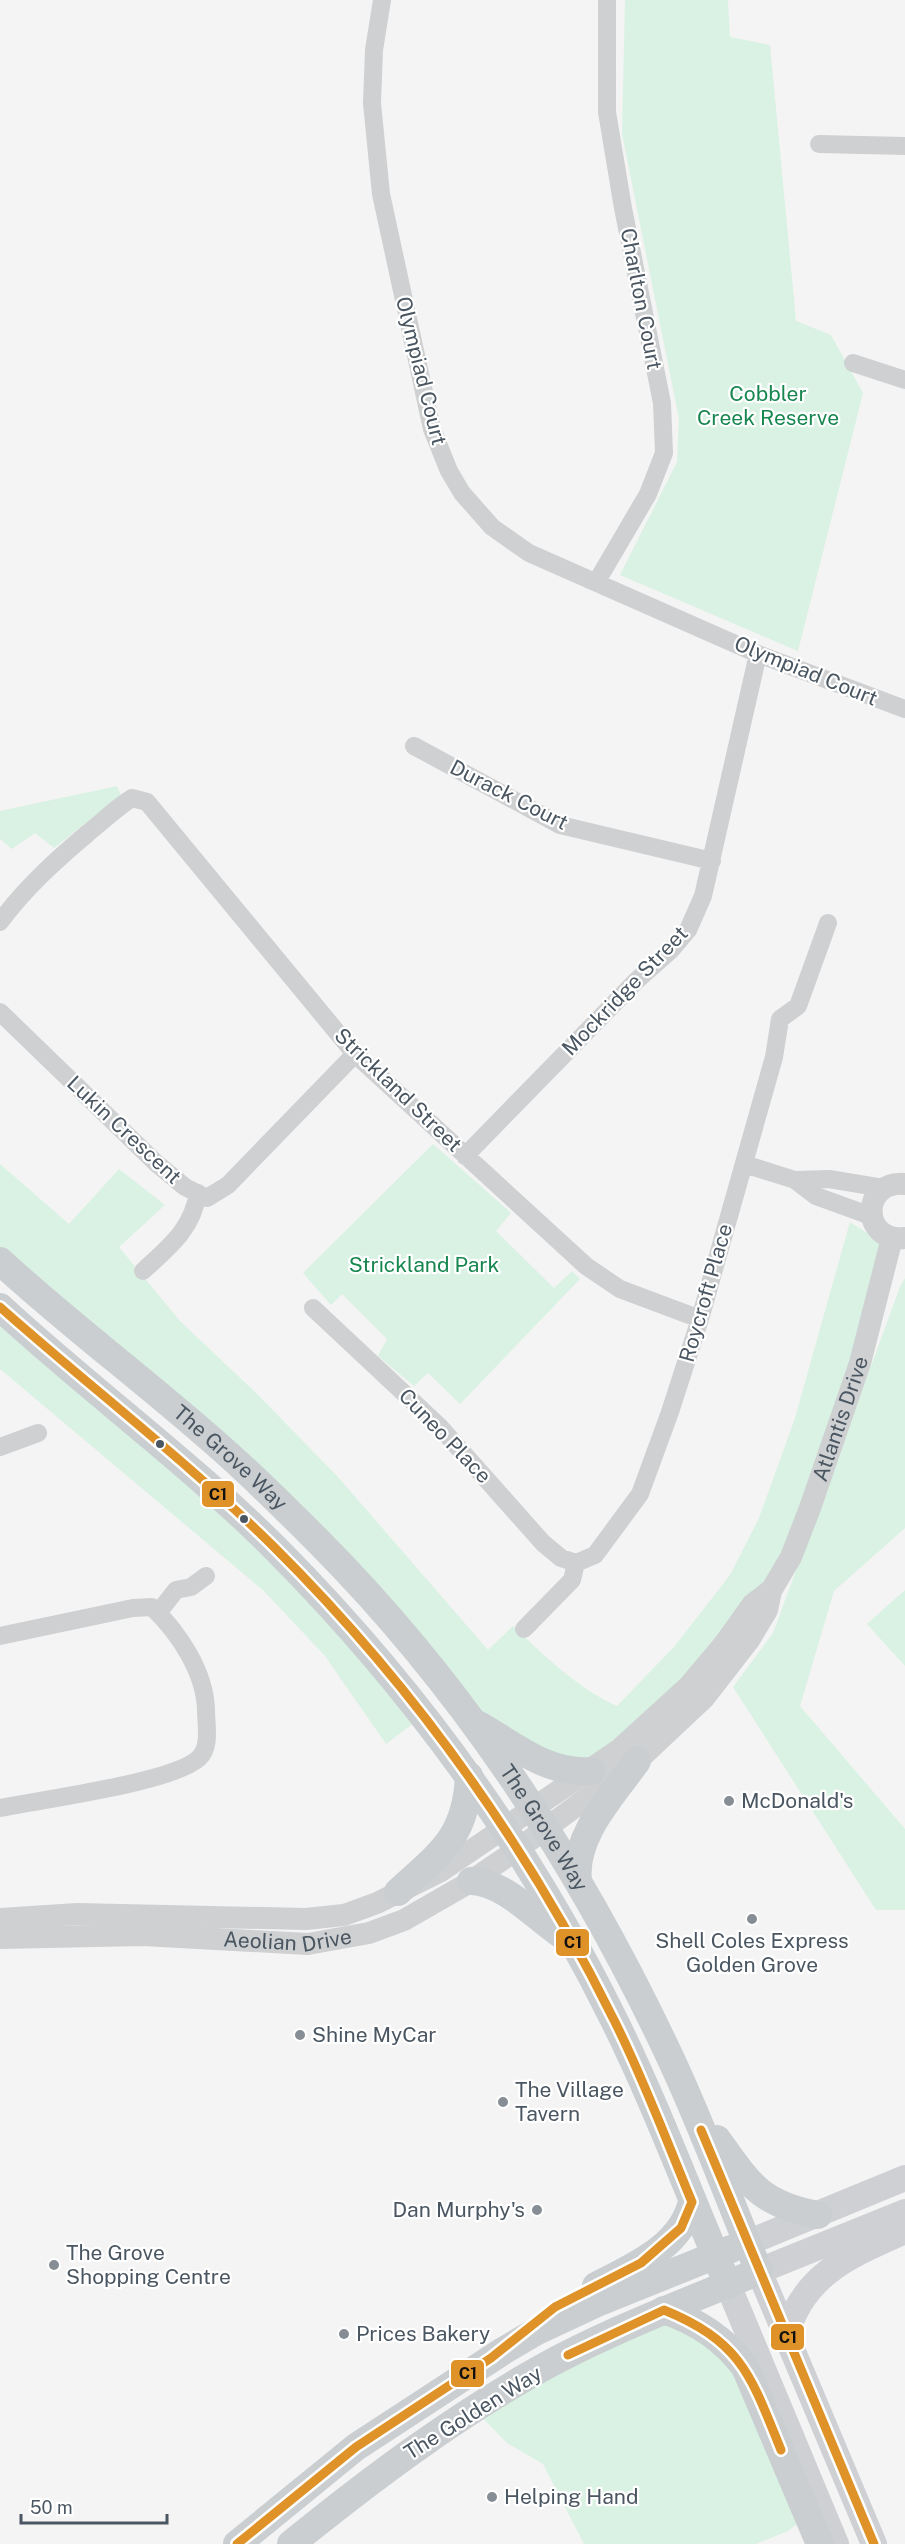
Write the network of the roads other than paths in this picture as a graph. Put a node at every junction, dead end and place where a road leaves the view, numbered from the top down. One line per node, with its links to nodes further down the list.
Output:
1 (382, 0): 7 (street, Olympiad Court)
2 (607, 0): 7 (street, Charlton Court)
3 (819, 144): 4 (street)
4 (905, 146)
5 (853, 363): 6 (street)
6 (905, 380)
7 (597, 581): 8 (street, Olympiad Court)
8 (758, 654): 9 (street, Olympiad Court); 11 (street, Mockridge Street)
9 (903, 703)
10 (414, 746): 11 (street, Durack Court)
11 (712, 861): 16 (street, Mockridge Street)
12 (0, 922): 15 (street, Strickland Street)
13 (828, 923): 17 (street, Roycroft Place)
14 (0, 1012): 21 (street, Lukin Crescent)
15 (355, 1054): 16 (street, Strickland Street); 21 (street, Lukin Crescent)
16 (465, 1156): 28 (street, Strickland Street)
17 (744, 1164): 18 (street); 28 (street, Roycroft Place)
18 (795, 1180): 20 (street); 22 (street)
19 (905, 1184): 20 (street)
20 (883, 1188): 22 (street)
21 (198, 1193): 25 (street)
22 (871, 1216): 23 (street)
23 (899, 1238): 33 (street, Atlantis Drive)
24 (0, 1261): 37 (main road, The Grove Way)
25 (143, 1271)
26 (0, 1307): 40 (main road, The Grove Way)
27 (313, 1308): 31 (street, Cuneo Place)
28 (700, 1319): 31 (street, Roycroft Place)
29 (38, 1433): 30 (street)
30 (0, 1448)
31 (576, 1563): 35 (street)
32 (206, 1575): 34 (street)
33 (771, 1591): 38 (street, Atlantis Drive); 39 (street, Atlantis Drive)
34 (158, 1613): 36 (street); 41 (street)
35 (524, 1629)
36 (0, 1636)
37 (468, 1718): 39 (main road); 42 (main road, The Grove Way)
38 (637, 1761): 42 (street, Atlantis Drive); 45 (main road)
39 (591, 1771): 42 (street, Atlantis Drive)
40 (469, 1776): 43 (main road, The Grove Way); 46 (main road)
41 (0, 1808)
42 (539, 1819): 43 (street, Aeolian Drive); 45 (main road, The Grove Way)
43 (511, 1840): 44 (street, Aeolian Drive); 46 (street, Aeolian Drive); 49 (main road, The Grove Way)
44 (471, 1881): 48 (street, Aeolian Drive); 49 (main road)
45 (578, 1881): 50 (main road, The Grove Way)
46 (398, 1892): 47 (street, Aeolian Drive)
47 (0, 1919)
48 (0, 1938)
49 (572, 1942): 52 (main road, The Grove Way)
50 (689, 2101): 54 (main road); 56 (main road, The Grove Way)
51 (905, 2178): 54 (main road, The Golden Way)
52 (692, 2202): 57 (main road, The Grove Way); 62 (main road)
53 (905, 2212): 58 (main road, The Golden Way)
54 (818, 2215): 56 (main road, The Golden Way)
55 (905, 2232): 61 (main road)
56 (747, 2243): 57 (main road, The Golden Way); 58 (main road, The Grove Way)
57 (715, 2256): 59 (main road, The Grove Way); 62 (main road, The Golden Way)
58 (759, 2271): 59 (main road, The Golden Way); 61 (main road, The Grove Way)
59 (728, 2285): 60 (main road, The Golden Way); 66 (main road, The Grove Way)
60 (664, 2310): 64 (main road, The Golden Way); 65 (main road)
61 (786, 2336): 67 (main road, The Grove Way)
62 (491, 2358): 63 (main road, The Golden Way)
63 (237, 2544)
64 (291, 2544)
65 (820, 2544)
66 (836, 2544)
67 (874, 2544)

